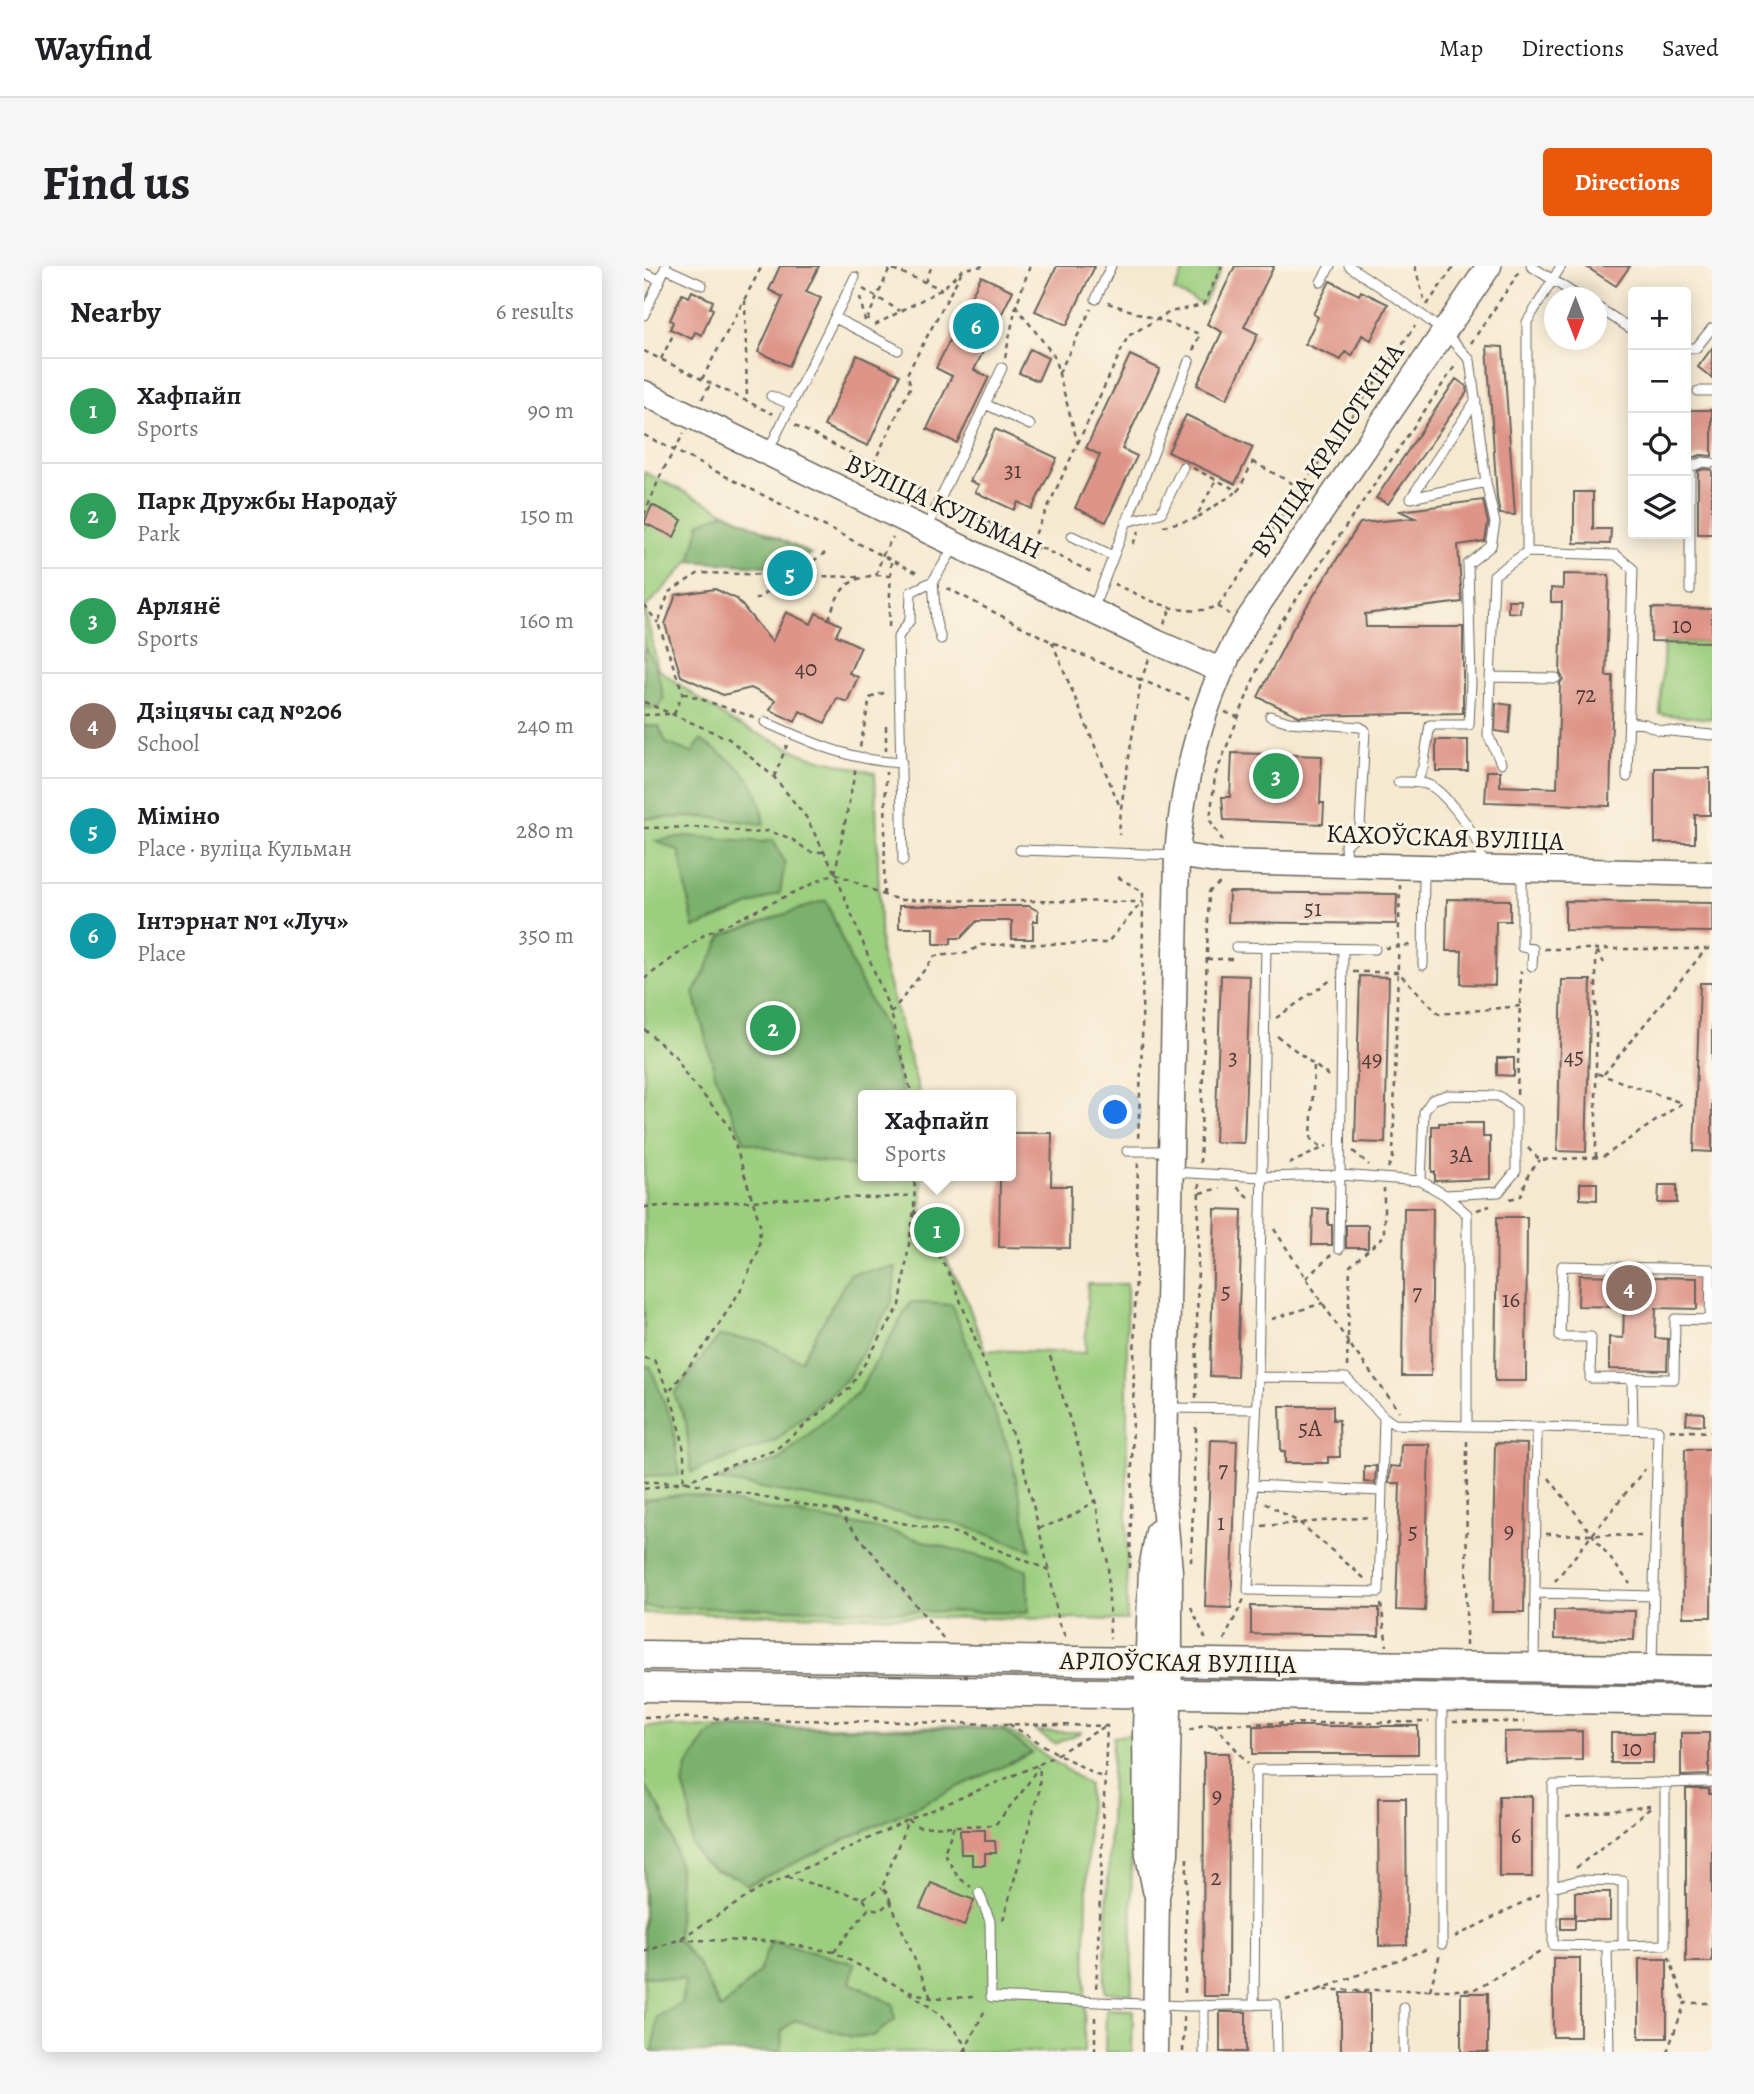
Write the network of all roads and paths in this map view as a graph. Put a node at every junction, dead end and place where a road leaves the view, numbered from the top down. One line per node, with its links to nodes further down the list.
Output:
1 (755, 266): 16 (path)
2 (932, 266): 23 (path)
3 (984, 266): 18 (path)
4 (1030, 266): 31 (path)
5 (1111, 266): 30 (lane)
6 (1222, 266): 37 (path)
7 (1330, 266): 24 (lane)
8 (1349, 266): 35 (lane)
9 (1415, 266): 10 (path)
10 (1454, 266)
11 (1489, 266): 42 (main road, ВУЛІЦА КРАПОТКІНА)
12 (1523, 266): 45 (path)
13 (1531, 266): 21 (lane)
14 (1560, 266): 21 (lane)
15 (665, 267): 20 (lane); 25 (lane)
16 (761, 267): 29 (path)
17 (888, 267): 23 (path); 28 (path)
18 (964, 267): 27 (path); 66 (path)
19 (644, 272): 20 (lane)
20 (659, 280): 34 (lane)
21 (1552, 280): 26 (lane); 88 (lane)
22 (856, 281): 28 (path); 36 (lane)
23 (925, 282): 27 (path)
24 (1321, 282)
25 (702, 285)
26 (1563, 287)
27 (942, 289): 32 (path)
28 (877, 297): 32 (path); 41 (path)
29 (745, 298): 50 (path); 56 (path)
30 (1096, 299): 37 (path); 49 (path)
31 (1016, 306): 48 (path); 49 (path)
32 (900, 311): 41 (path)
33 (1607, 313): 38 (lane)
34 (644, 315)
35 (1422, 315): 42 (lane); 70 (path)
36 (835, 318): 41 (lane); 58 (lane)
37 (1157, 319): 47 (path); 60 (path)
38 (1628, 327)
39 (1712, 328): 43 (lane)
40 (675, 331): 46 (path)
41 (862, 332): 44 (lane)
42 (1444, 332): 45 (lane); 108 (main road, ВУЛІЦА КРАПОТКІНА)
43 (1691, 348)
44 (898, 350)
45 (1465, 352): 55 (lane); 77 (path)
46 (661, 359)
47 (1189, 361): 76 (lane)
48 (1002, 368): 57 (lane)
49 (1059, 373): 60 (path)
50 (702, 379)
51 (1698, 391): 52 (lane)
52 (1712, 391)
53 (644, 393): 62 (main road, ВУЛІЦА КУЛЬМАН)
54 (771, 396): 58 (lane)
55 (1476, 400): 69 (lane); 69 (lane)
56 (747, 401)
57 (985, 404): 59 (lane); 78 (lane)
58 (792, 405): 62 (lane)
59 (1030, 425)
60 (1078, 444): 83 (path)
61 (675, 449): 73 (path)
62 (766, 454): 78 (main road, ВУЛІЦА КУЛЬМАН)
63 (1247, 460): 64 (path)
64 (1253, 462): 70 (path); 72 (path)
65 (1712, 463): 98 (lane)
66 (873, 464)
67 (1184, 466): 68 (path); 76 (lane)
68 (1216, 480): 72 (path); 75 (path)
69 (1486, 482): 129 (lane)
70 (1300, 487): 100 (path)
71 (919, 488): 78 (path)
72 (1238, 491): 75 (path)
73 (644, 515)
74 (1342, 518): 77 (path)
75 (1195, 519): 79 (path)
76 (1126, 522): 90 (lane)
77 (1349, 523): 132 (path)
78 (914, 525): 84 (main road, ВУЛІЦА КУЛЬМАН); 94 (path)
79 (1161, 527)
80 (1150, 529): 87 (path)
81 (1016, 536): 86 (path)
82 (1072, 536): 90 (lane)
83 (1031, 543)
84 (956, 544): 97 (lane); 102 (main road, ВУЛІЦА КУЛЬМАН)
85 (1038, 546): 91 (path)
86 (1020, 552)
87 (1128, 552)
88 (1527, 552): 109 (lane); 119 (lane)
89 (825, 553): 93 (path)
90 (1113, 556): 102 (lane)
91 (1031, 558)
92 (891, 560): 95 (path)
93 (790, 575): 96 (path); 99 (path); 104 (path)
94 (876, 575): 95 (path); 96 (path)
95 (891, 576): 105 (path)
96 (858, 577): 103 (path)
97 (933, 581): 106 (lane); 124 (lane)
98 (1690, 590)
99 (755, 600)
100 (1221, 601)
101 (644, 604): 104 (path)
102 (1093, 609): 108 (main road, ВУЛІЦА КУЛЬМАН)
103 (829, 619)
104 (658, 623): 111 (path)
105 (889, 627)
106 (941, 639)
107 (1052, 642): 130 (path)
108 (1220, 670): 135 (main road, ВУЛІЦА КРАПОТКІНА)
109 (1490, 677): 110 (lane); 125 (lane)
110 (1556, 678)
111 (683, 693): 114 (path); 118 (path)
112 (644, 702): 114 (path)
113 (887, 704): 122 (path)
114 (674, 714): 115 (path); 126 (path)
115 (644, 715)
116 (887, 715): 123 (path)
117 (1270, 716): 137 (lane)
118 (765, 722): 120 (lane)
119 (1629, 722): 121 (lane); 127 (lane)
120 (792, 734): 122 (lane); 126 (path)
121 (1712, 735)
122 (858, 758): 123 (lane); 141 (path)
123 (886, 763): 124 (lane); 146 (path)
124 (902, 763): 136 (lane)
125 (1501, 763)
126 (774, 777): 134 (path)
127 (1627, 777)
128 (1398, 782): 129 (lane)
129 (1417, 782): 139 (lane)
130 (1121, 808)
131 (644, 828): 134 (path)
132 (1224, 842)
133 (1020, 850): 135 (lane)
134 (824, 852): 141 (path)
135 (1177, 855): 137 (main road, КАХОЎСКАЯ ВУЛІЦА); 181 (main road, ВУЛІЦА КРАПОТКІНА)
136 (903, 862)
137 (1346, 864): 138 (main road, КАХОЎСКАЯ ВУЛІЦА)
138 (1424, 865): 139 (main road, КАХОЎСКАЯ ВУЛІЦА); 148 (lane)
139 (1484, 868): 140 (main road, КАХОЎСКАЯ ВУЛІЦА)
140 (1521, 869): 142 (main road, КАХОЎСКАЯ ВУЛІЦА); 152 (lane)
141 (835, 873): 146 (path); 164 (path); 166 (path)
142 (1712, 874)
143 (1118, 877): 147 (path)
144 (1219, 882): 179 (path)
145 (1400, 883): 149 (path)
146 (884, 895): 147 (path)
147 (1142, 902): 166 (path); 178 (path)
148 (1423, 944): 149 (path); 160 (lane)
149 (1399, 946): 155 (path); 163 (path)
150 (1236, 947): 151 (lane)
151 (1266, 947): 154 (lane); 167 (lane)
152 (1522, 947): 153 (lane); 165 (path)
153 (1533, 948): 156 (path); 161 (lane)
154 (1343, 949): 155 (lane); 162 (lane)
155 (1375, 949)
156 (1596, 949): 157 (path); 159 (path); 170 (path)
157 (1706, 949): 158 (path); 171 (path)
158 (1712, 949)
159 (1604, 963)
160 (1423, 965)
161 (1532, 966)
162 (1342, 972): 163 (path); 167 (path); 172 (lane)
163 (1398, 972): 165 (path); 186 (path)
164 (644, 979)
165 (1520, 1006): 174 (path)
166 (891, 1013): 173 (path)
167 (1264, 1026): 169 (path); 185 (lane)
168 (644, 1028): 193 (path)
169 (1314, 1065): 172 (path); 176 (path)
170 (1596, 1073): 171 (path); 180 (path)
171 (1604, 1074): 180 (path)
172 (1341, 1085): 184 (lane)
173 (911, 1090)
174 (1517, 1109): 175 (lane); 188 (lane)
175 (1516, 1135): 180 (path); 192 (lane)
176 (1323, 1148)
177 (1127, 1151): 178 (lane)
178 (1138, 1151): 181 (lane); 236 (path)
179 (1200, 1152): 182 (path); 183 (path)
180 (1596, 1157)
181 (1171, 1162): 182 (lane); 207 (main road, ВУЛІЦА КРАПОТКІНА)
182 (1199, 1174): 183 (lane); 190 (path)
183 (1223, 1175): 185 (lane); 189 (path)
184 (1340, 1175): 185 (lane); 186 (lane); 197 (lane)
185 (1262, 1177): 196 (lane)
186 (1384, 1178): 188 (lane)
187 (915, 1181): 191 (path)
188 (1421, 1181): 192 (lane)
189 (1234, 1184): 190 (path); 196 (path)
190 (1199, 1193): 208 (path)
191 (915, 1195): 193 (path); 195 (path)
192 (1445, 1195): 212 (lane)
193 (752, 1200): 194 (path); 206 (path)
194 (644, 1207)
195 (914, 1210): 220 (path); 230 (path)
196 (1261, 1210): 199 (path); 201 (lane)
197 (1339, 1249): 198 (path); 199 (path)
198 (1350, 1266)
199 (1306, 1278): 200 (path)
200 (1322, 1303): 201 (path); 211 (path)
201 (1259, 1323): 204 (lane)
202 (1050, 1356): 225 (path)
203 (644, 1358): 206 (path)
204 (1258, 1377): 209 (lane); 210 (lane)
205 (1632, 1378): 205 (lane); 214 (lane)
206 (668, 1393): 220 (path)
207 (1166, 1408): 208 (lane); 251 (main road, ВУЛІЦА КРАПОТКІНА)
208 (1196, 1408): 209 (lane); 234 (path)
209 (1255, 1409): 221 (lane)
210 (1384, 1417): 211 (lane); 223 (lane)
211 (1409, 1425): 212 (lane)
212 (1467, 1426): 213 (lane); 249 (path)
213 (1537, 1427): 214 (lane); 218 (lane)
214 (1633, 1429): 215 (lane)
215 (1658, 1430): 216 (path); 217 (lane)
216 (1712, 1432)
217 (1657, 1452): 232 (path); 233 (lane)
218 (1536, 1461): 231 (lane); 232 (path)
219 (644, 1482): 220 (path)
220 (683, 1482): 222 (path); 226 (path)
221 (1252, 1485): 223 (lane); 224 (lane)
222 (644, 1489)
223 (1381, 1491): 227 (lane)
224 (1252, 1496): 228 (path); 229 (lane)
225 (1094, 1500): 230 (path); 245 (path)
226 (837, 1511): 235 (path); 243 (path)
227 (1381, 1516): 228 (path); 238 (lane)
228 (1300, 1523): 229 (path); 238 (path)
229 (1251, 1526): 237 (lane)
230 (1038, 1528): 235 (path)
231 (1535, 1534): 232 (path); 239 (lane)
232 (1593, 1536): 233 (path); 239 (path); 240 (path)
233 (1655, 1536): 241 (lane)
234 (1191, 1562)
235 (1049, 1570): 244 (path)
236 (1130, 1575)
237 (1248, 1590): 238 (lane); 246 (path)
238 (1380, 1592): 248 (path)
239 (1540, 1593): 240 (lane); 252 (lane)
240 (1639, 1596): 241 (lane)
241 (1654, 1596): 253 (lane)
242 (1189, 1604): 247 (path)
243 (945, 1640)
244 (1069, 1643)
245 (1111, 1643)
246 (1222, 1644)
247 (1208, 1645)
248 (1387, 1646)
249 (1466, 1646)
250 (644, 1655): 251 (main road, АРЛОЎСКАЯ ВУЛІЦА)
251 (1158, 1661): 252 (main road, АРЛОЎСКАЯ ВУЛІЦА); 256 (main road, ВУЛІЦА КРАПОТКІНА)
252 (1534, 1668): 253 (main road, АРЛОЎСКАЯ ВУЛІЦА)
253 (1652, 1669): 254 (main road, АРЛОЎСКАЯ ВУЛІЦА)
254 (1712, 1670)
255 (644, 1687): 256 (main road, АРЛОЎСКАЯ ВУЛІЦА)
256 (1158, 1693): 257 (main road, АРЛОЎСКАЯ ВУЛІЦА); 300 (main road, ВУЛІЦА КРАПОТКІНА)
257 (1442, 1696): 258 (main road, АРЛОЎСКАЯ ВУЛІЦА); 265 (lane)
258 (1712, 1701)
259 (644, 1717): 260 (path)
260 (1007, 1723): 262 (path); 263 (path)
261 (1214, 1724): 266 (path)
262 (1107, 1726): 263 (path); 267 (path)
263 (1058, 1754): 264 (path); 267 (path)
264 (1040, 1764): 272 (path); 273 (path); 282 (path)
265 (1442, 1768): 266 (lane); 284 (lane)
266 (1256, 1770): 301 (lane)
267 (1103, 1778): 296 (path)
268 (1712, 1782): 269 (lane)
269 (1666, 1786): 270 (path); 271 (lane); 287 (lane)
270 (1653, 1806): 271 (path); 276 (path)
271 (1553, 1818): 276 (lane)
272 (908, 1820): 273 (path); 275 (path); 277 (path)
273 (954, 1826): 278 (path)
274 (1187, 1854): 302 (path)
275 (786, 1877): 279 (path); 283 (path)
276 (1552, 1887): 284 (path); 285 (lane); 286 (lane)
277 (882, 1888): 279 (path); 280 (path)
278 (979, 1893): 295 (lane)
279 (863, 1898): 281 (path)
280 (890, 1901): 281 (path); 294 (path)
281 (869, 1908): 290 (path)
282 (1002, 1924)
283 (678, 1940): 289 (path); 290 (path)
284 (1442, 1944): 292 (path); 293 (path)
285 (1553, 1945): 288 (lane); 293 (path)
286 (1623, 1945): 287 (lane); 288 (lane)
287 (1665, 1945): 297 (path)
288 (1608, 1946): 313 (lane)
289 (644, 1952)
290 (834, 1952): 291 (path)
291 (905, 1990): 294 (path); 305 (path)
292 (1318, 1990): 293 (path); 299 (path)
293 (1430, 1990)
294 (931, 1997): 295 (path)
295 (991, 1997): 296 (lane); 305 (path)
296 (1096, 2001): 300 (lane); 307 (path)
297 (1685, 2003): 298 (path); 314 (path)
298 (1712, 2003)
299 (1276, 2004): 301 (lane); 311 (lane)
300 (1156, 2005): 302 (lane); 308 (main road, ВУЛІЦА КРАПОТКІНА)
301 (1254, 2005): 303 (lane)
302 (1184, 2006): 303 (lane); 309 (path)
303 (1204, 2006): 310 (lane)
304 (1404, 2008): 312 (lane)
305 (966, 2046): 306 (path)
306 (966, 2052)
307 (1095, 2052)
308 (1155, 2052)
309 (1183, 2052)
310 (1204, 2052)
311 (1277, 2052)
312 (1404, 2052)
313 (1609, 2052)
314 (1667, 2052)

